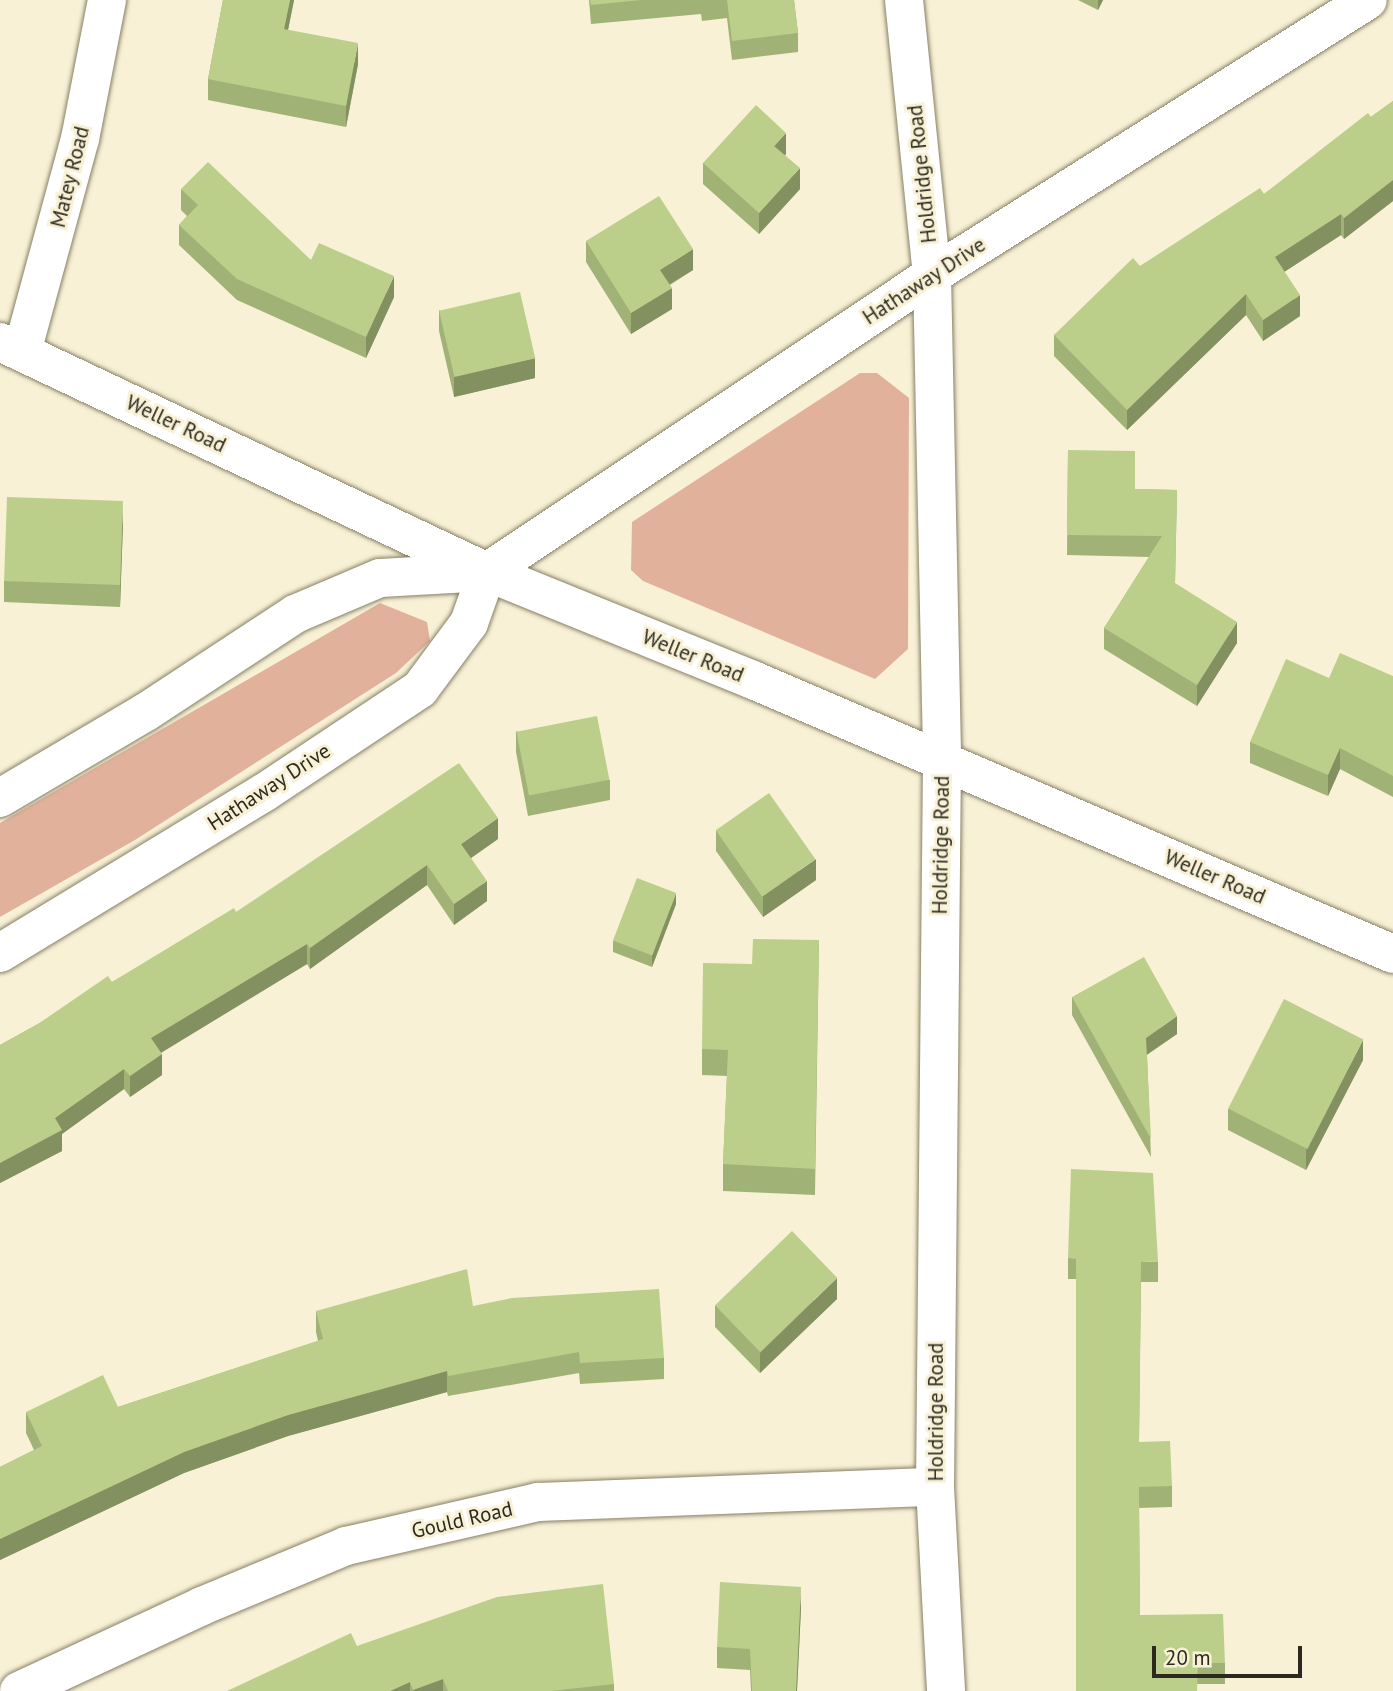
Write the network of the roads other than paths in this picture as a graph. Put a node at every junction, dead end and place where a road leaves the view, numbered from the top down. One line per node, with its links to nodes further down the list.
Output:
1 (107, 0): 5 (street, Matey Road)
2 (904, 0): 4 (street, Holdridge Road)
3 (1368, 0): 4 (street, Hathaway Drive)
4 (932, 275): 6 (street, Hathaway Drive); 7 (street, Holdridge Road)
5 (11, 347): 6 (street, Weller Road)
6 (487, 572): 7 (street, Weller Road); 8 (street); 9 (street, Hathaway Drive)
7 (942, 760): 10 (street, Weller Road); 11 (street, Holdridge Road)
8 (0, 797)
9 (0, 953)
10 (1393, 954)
11 (935, 1487): 12 (street, Gould Road); 13 (street, Holdridge Road)
12 (19, 1691)
13 (946, 1691)

